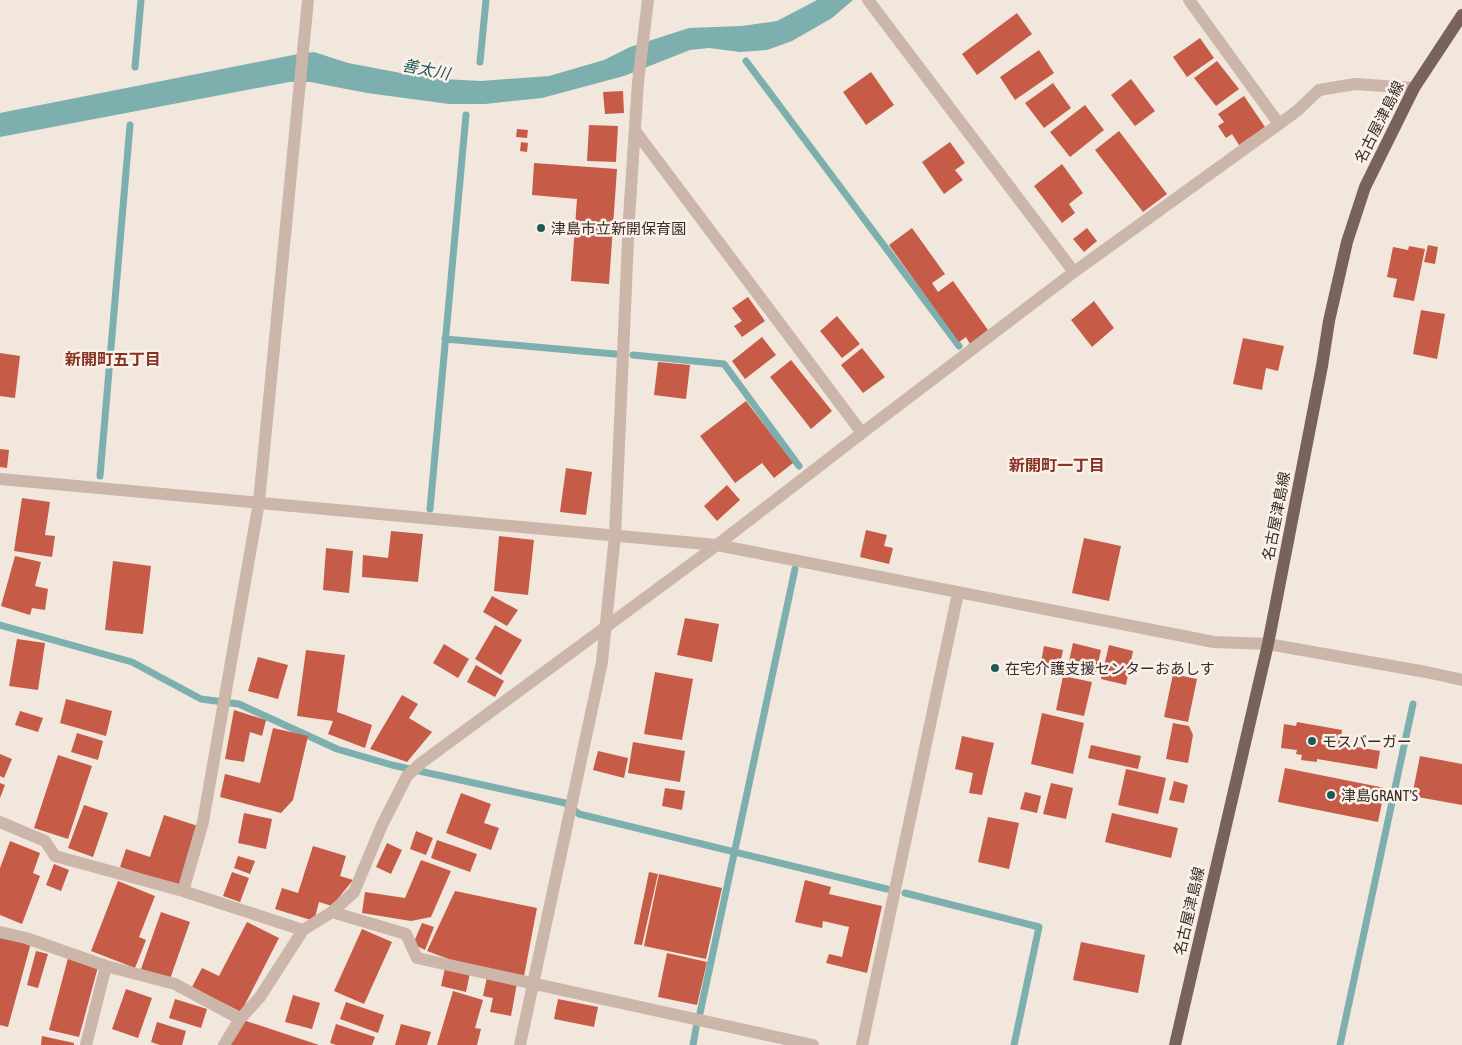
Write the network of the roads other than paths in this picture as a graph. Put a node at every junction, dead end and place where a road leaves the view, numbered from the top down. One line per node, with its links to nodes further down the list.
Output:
1 (308, 0): 12 (street)
2 (648, 0): 8 (street)
3 (868, 0): 9 (street)
4 (1189, 0): 7 (street)
5 (1462, 15): 6 (main road, 名古屋津島線)
6 (1414, 88): 7 (street); 17 (main road, 名古屋津島線)
7 (1279, 124): 9 (street)
8 (636, 132): 10 (street); 13 (street)
9 (1074, 272): 10 (street)
10 (862, 433): 14 (street)
11 (0, 479): 12 (street)
12 (260, 502): 13 (street); 20 (street)
13 (615, 535): 14 (street); 16 (street)
14 (718, 545): 15 (street); 16 (street)
15 (958, 593): 17 (street); 31 (street)
16 (606, 626): 21 (street); 25 (street)
17 (1268, 644): 18 (street); 32 (main road, 名古屋津島線)
18 (1462, 680)
19 (0, 822): 20 (street)
20 (183, 891): 22 (street)
21 (332, 912): 22 (street); 25 (street)
22 (302, 930): 26 (street)
23 (0, 932): 24 (street)
24 (106, 966): 26 (street); 27 (street)
25 (533, 985): 29 (street); 30 (street)
26 (240, 1019): 28 (street)
27 (86, 1045)
28 (224, 1045)
29 (520, 1045)
30 (813, 1045)
31 (862, 1045)
32 (1175, 1045)

